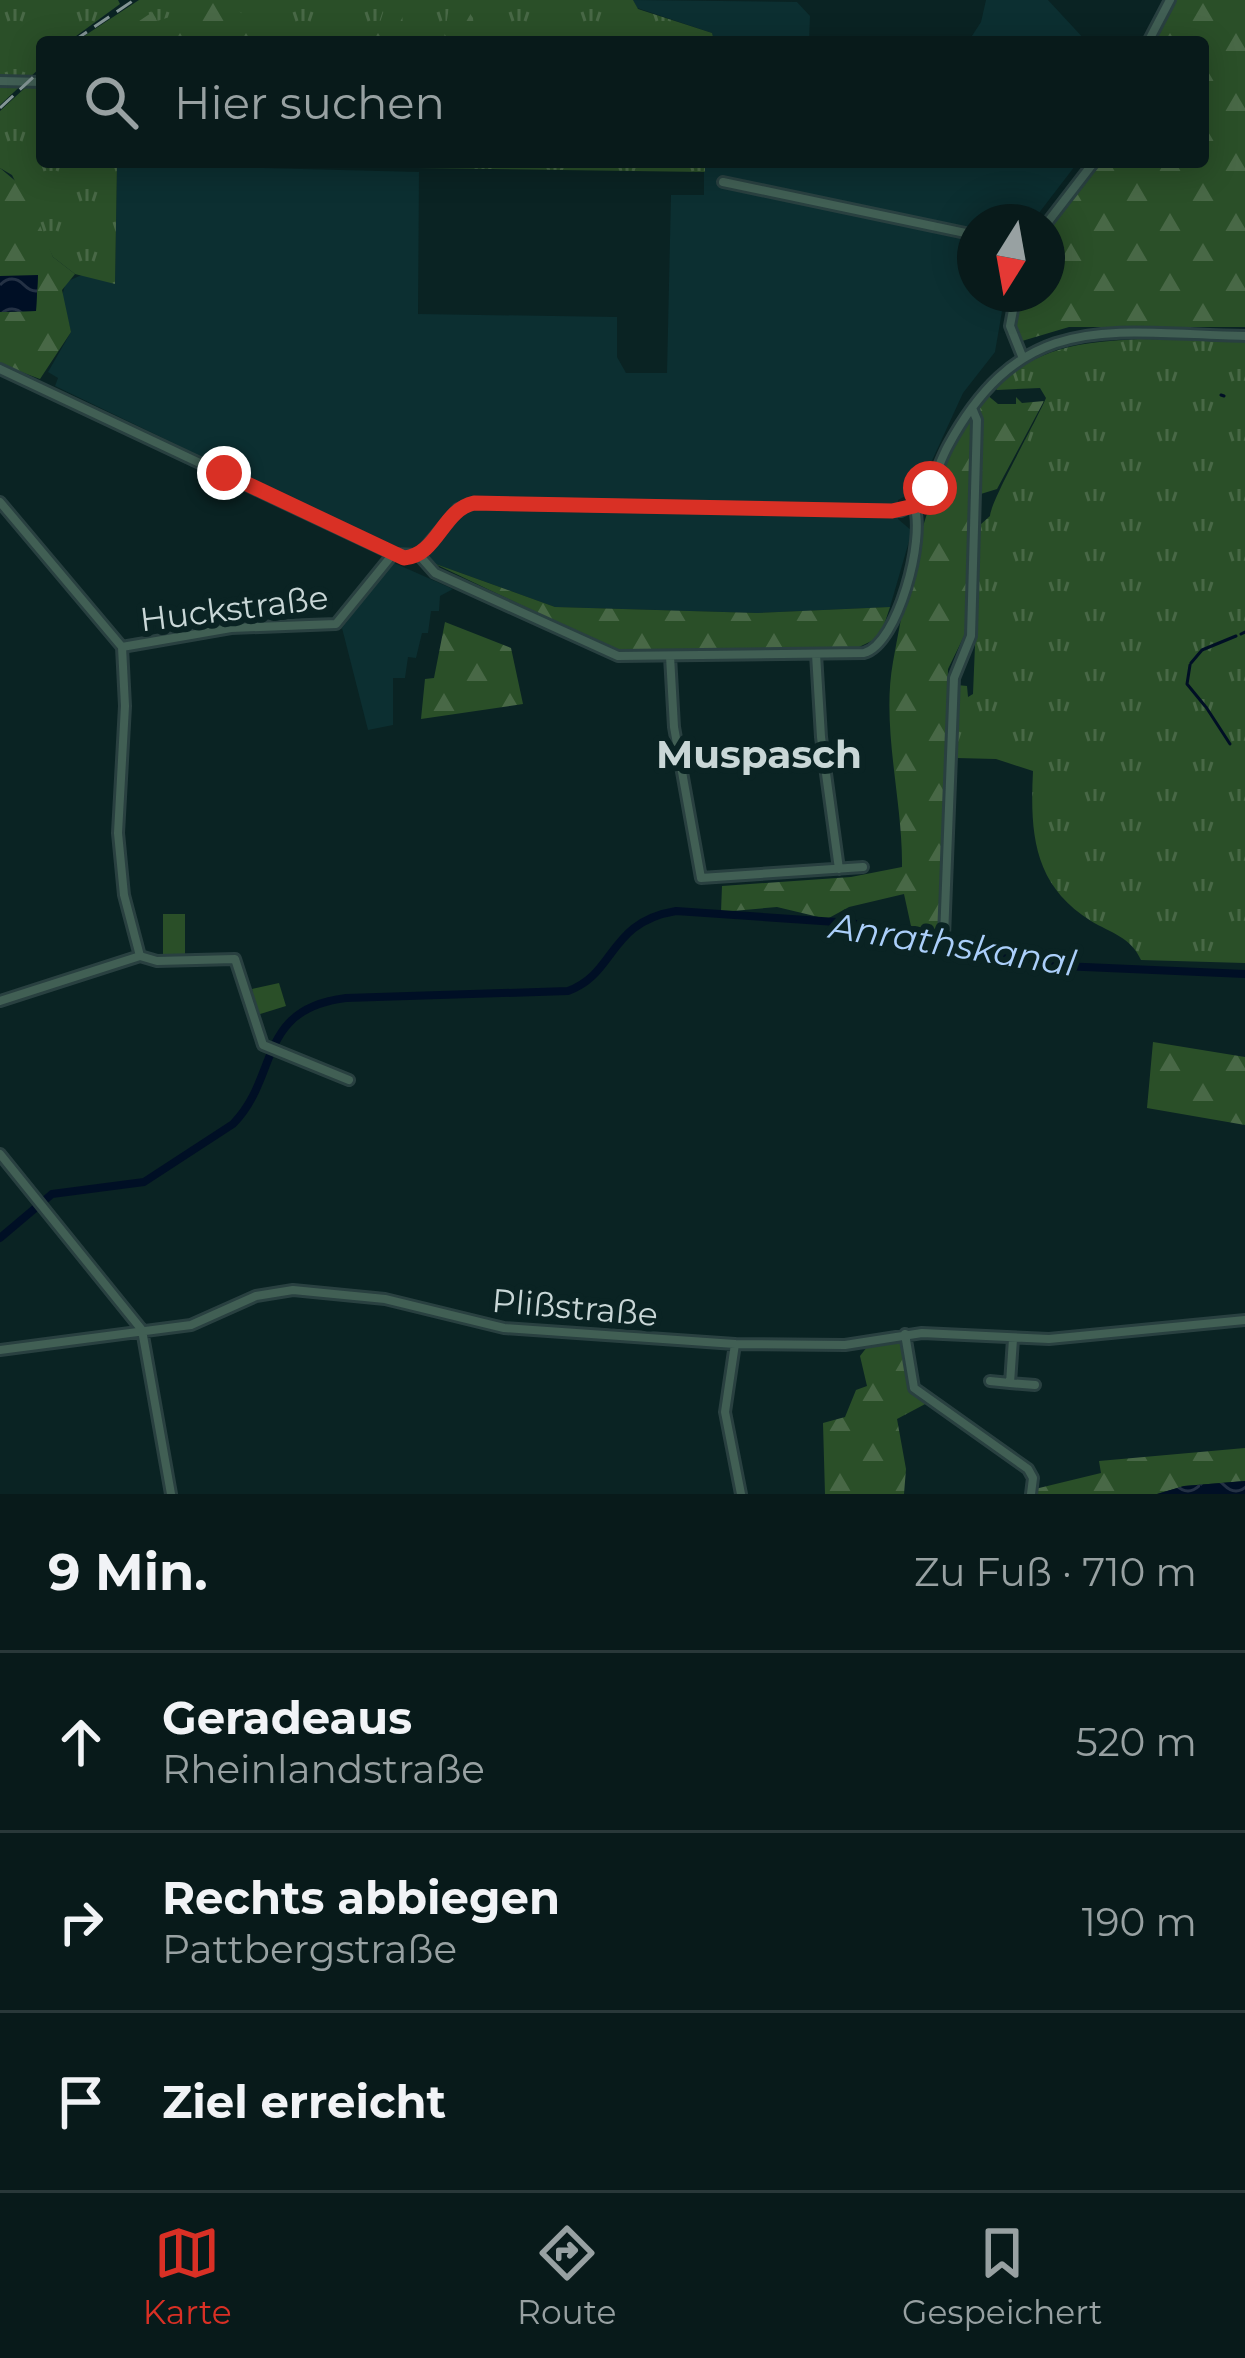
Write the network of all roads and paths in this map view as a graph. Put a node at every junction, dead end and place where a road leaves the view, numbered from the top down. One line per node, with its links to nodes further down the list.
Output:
1 (1170, 0): 2 (street)
2 (1151, 36)
3 (0, 81): 4 (street)
4 (36, 82)
5 (1089, 168): 7 (street)
6 (723, 182): 8 (street)
7 (1062, 204)
8 (957, 231)
9 (1013, 312): 11 (street)
10 (1245, 336): 11 (street)
11 (1022, 356): 13 (street)
12 (0, 368): 16 (street)
13 (972, 408): 15 (street); 23 (street)
14 (0, 502): 18 (street)
15 (914, 506): 17 (street); 19 (street)
16 (393, 554): 17 (street); 18 (street, Huckstraße)
17 (419, 555): 20 (street)
18 (122, 647): 24 (street)
19 (816, 654): 20 (street); 22 (street)
20 (670, 656): 22 (street)
21 (863, 867): 22 (street)
22 (839, 869)
23 (944, 937)
24 (140, 956): 25 (street); 26 (street)
25 (0, 1001)
26 (349, 1080)
27 (0, 1154): 29 (street)
28 (1245, 1320): 31 (street, Plißstraße)
29 (142, 1330): 32 (street, Plißstraße); 33 (street, Plißstraße); 37 (street)
30 (904, 1334): 31 (street, Plißstraße); 32 (street, Plißstraße); 39 (street)
31 (1013, 1339): 35 (street)
32 (735, 1343): 38 (street)
33 (0, 1349)
34 (990, 1382): 35 (street)
35 (1010, 1383): 36 (street)
36 (1035, 1385)
37 (171, 1494)
38 (741, 1494)
39 (1031, 1494)

